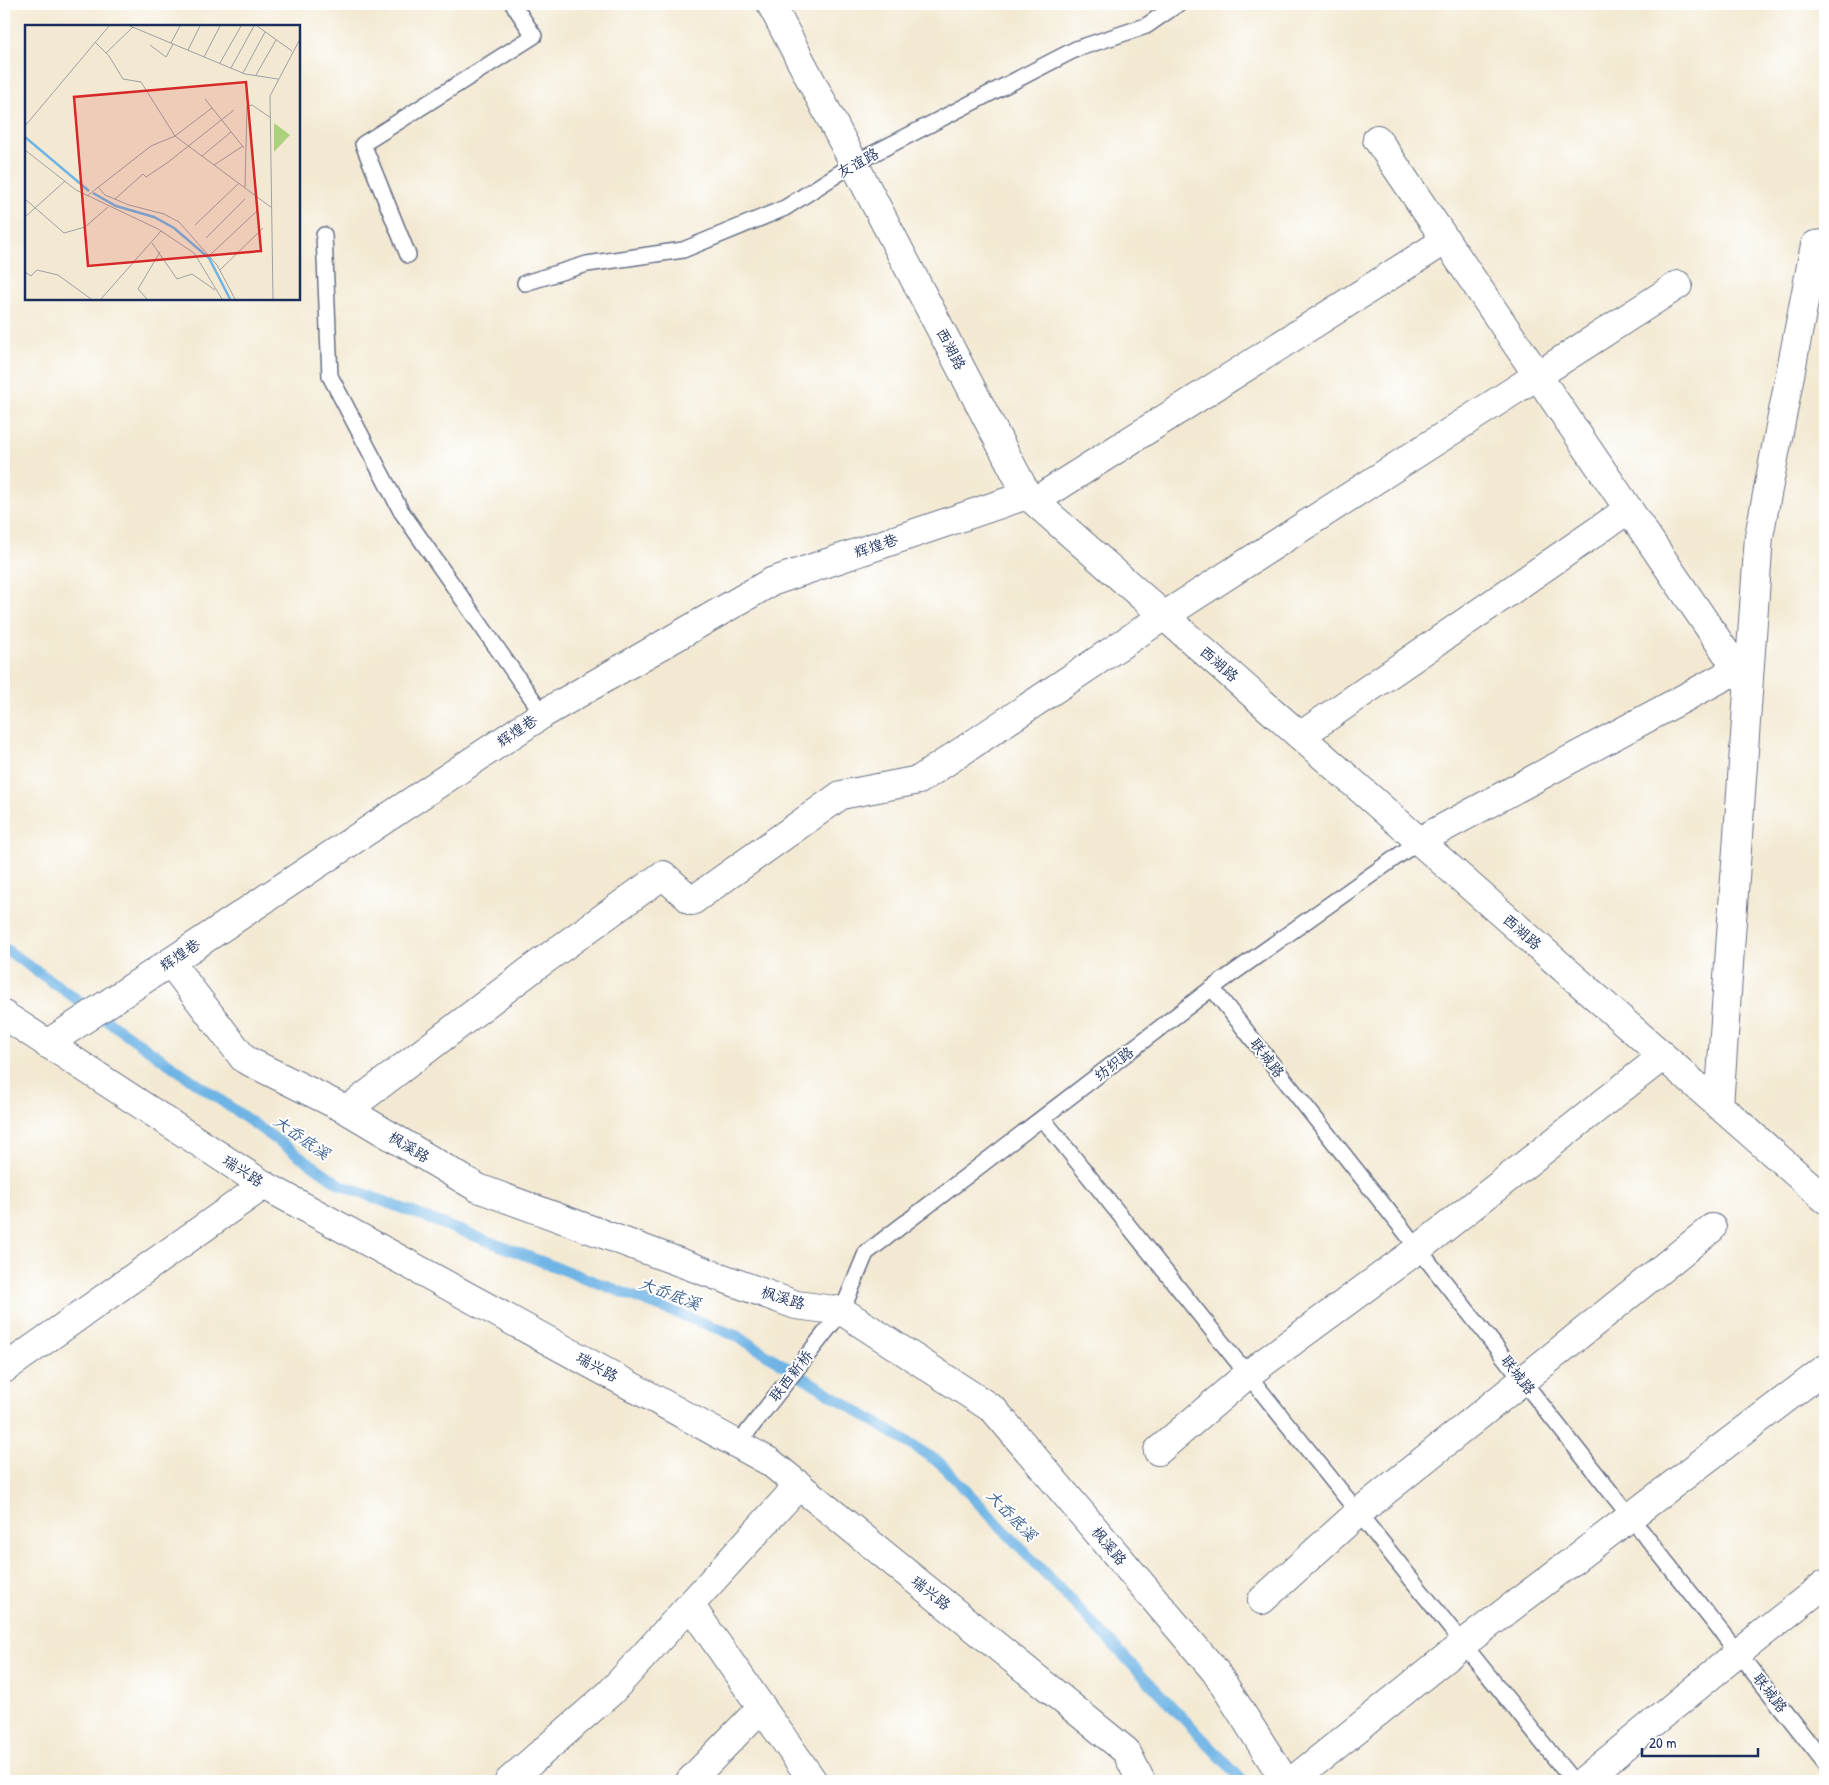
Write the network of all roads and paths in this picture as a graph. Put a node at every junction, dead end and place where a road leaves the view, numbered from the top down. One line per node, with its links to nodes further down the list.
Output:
1 (513, 4): 9 (lane)
2 (772, 4): 5 (street, 西湖路)
3 (1178, 4): 5 (lane, 友谊路)
4 (1377, 139): 7 (street)
5 (855, 163): 10 (lane, 友谊路); 13 (street, 西湖路)
6 (324, 235): 17 (lane)
7 (1446, 240): 12 (street); 13 (street, 辉煌巷)
8 (1825, 244): 16 (street)
9 (408, 255)
10 (525, 283)
11 (1678, 284): 12 (street)
12 (1538, 374): 14 (street); 15 (street)
13 (1031, 498): 15 (street, 西湖路); 17 (street, 辉煌巷)
14 (1629, 509): 16 (street); 18 (street)
15 (1164, 616): 18 (street, 西湖路); 26 (street)
16 (1743, 677): 19 (street); 25 (street)
17 (543, 714): 20 (street, 辉煌巷)
18 (1300, 736): 19 (street, 西湖路)
19 (1419, 841): 21 (lane, 纺织路); 24 (street, 西湖路)
20 (170, 962): 23 (street, 辉煌巷); 26 (street, 枫溪路)
21 (1212, 988): 27 (lane, 纺织路); 31 (lane, 联城路)
22 (4, 1015): 23 (street, 瑞兴路)
23 (48, 1044): 28 (street, 瑞兴路)
24 (1663, 1056): 25 (street, 西湖路); 31 (street)
25 (1719, 1106): 29 (street, 西湖路)
26 (347, 1110): 32 (street, 枫溪路)
27 (1043, 1119): 32 (lane, 纺织路); 35 (lane)
28 (264, 1185): 33 (street); 37 (street, 瑞兴路)
29 (1825, 1199)
30 (1712, 1228): 36 (street)
31 (1418, 1249): 35 (street); 36 (lane, 联城路)
32 (841, 1312): 37 (lane, 联西新桥); 53 (street, 枫溪路)
33 (4, 1369)
34 (1825, 1369): 41 (street)
35 (1247, 1375): 38 (street); 40 (lane)
36 (1522, 1381): 40 (street); 41 (lane, 联城路)
37 (741, 1441): 39 (street, 瑞兴路)
38 (1158, 1451)
39 (799, 1485): 44 (street); 52 (street, 瑞兴路)
40 (1358, 1513): 43 (street); 45 (lane)
41 (1631, 1517): 45 (street); 46 (lane, 联城路)
42 (1825, 1584): 46 (street)
43 (1262, 1600)
44 (690, 1604): 47 (street); 49 (street)
45 (1463, 1644): 54 (street); 55 (lane)
46 (1738, 1653): 48 (lane, 联城路); 56 (street)
47 (762, 1707): 50 (street); 51 (street)
48 (1825, 1763)
49 (509, 1781)
50 (690, 1781)
51 (814, 1781)
52 (1141, 1781)
53 (1284, 1781)
54 (1292, 1781)
55 (1573, 1781)
56 (1583, 1781)

